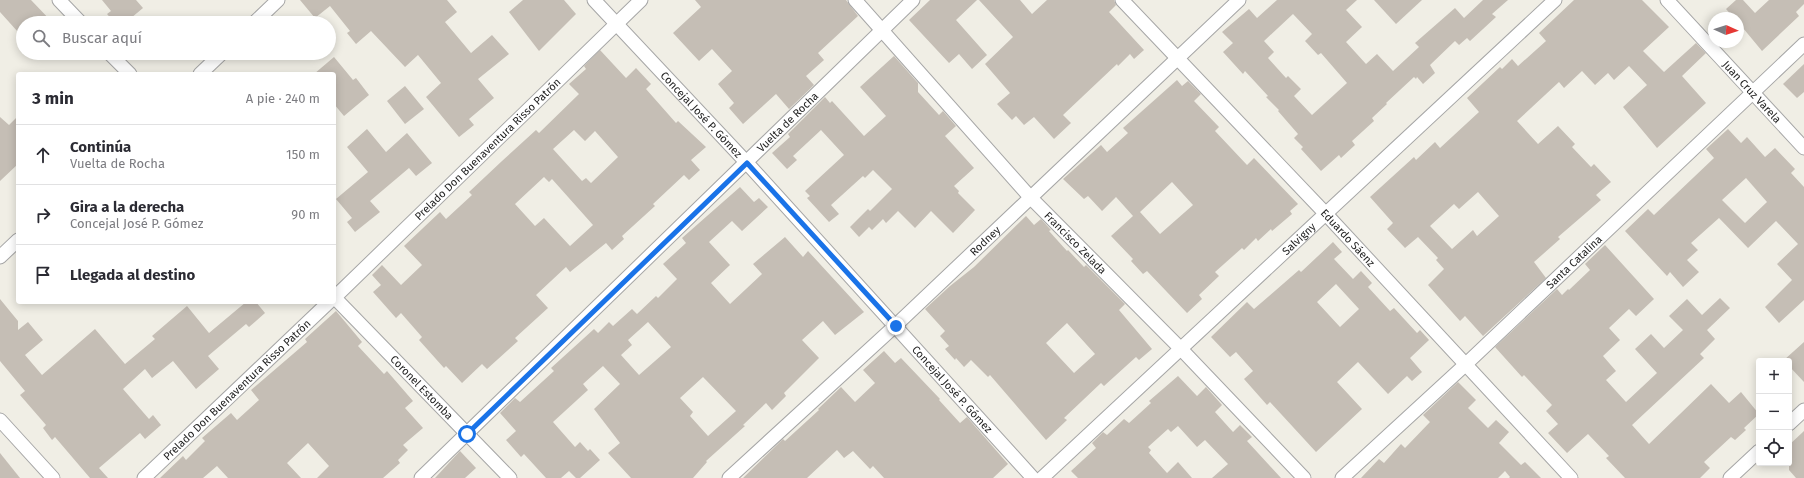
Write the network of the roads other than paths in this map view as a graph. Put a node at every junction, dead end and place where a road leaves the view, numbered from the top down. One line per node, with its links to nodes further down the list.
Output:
1 (59, 0): 11 (street)
2 (278, 0): 12 (street)
3 (594, 0): 13 (street, Concejal José P. Gómez)
4 (641, 0): 13 (street, Prelado Don Buenaventura Risso Patrón)
5 (855, 0): 14 (street, Francisco Zelada)
6 (913, 0): 14 (street, Vuelta de Rocha)
7 (1122, 0): 16 (street, Eduardo Sáenz)
8 (1239, 0): 16 (street, Rodney)
9 (1555, 0): 25 (street, Salvigny)
10 (1667, 0): 21 (street, Juan Cruz Varela)
11 (74, 16)
12 (261, 16)
13 (617, 23): 23 (street, Concejal José P. Gómez); 28 (street, Prelado Don Buenaventura Risso Patrón)
14 (882, 30): 23 (street, Vuelta de Rocha); 24 (street, Francisco Zelada)
15 (1804, 44): 21 (street, Santa Catalina)
16 (1176, 58): 24 (street, Rodney); 25 (street, Eduardo Sáenz)
17 (117, 60): 19 (street)
18 (215, 60): 20 (street)
19 (128, 72)
20 (202, 72)
21 (1752, 93): 22 (street, Juan Cruz Varela); 33 (street, Santa Catalina)
22 (1804, 148)
23 (747, 163): 31 (street, Concejal José P. Gómez); 37 (street, Vuelta de Rocha)
24 (1030, 197): 31 (street, Rodney); 32 (street, Francisco Zelada)
25 (1325, 213): 32 (street, Salvigny); 33 (street, Eduardo Sáenz)
26 (16, 242): 27 (street)
27 (0, 257)
28 (336, 295)
29 (336, 299): 37 (street, Coronel Estomba)
30 (327, 304): 40 (street, Prelado Don Buenaventura Risso Patrón)
31 (896, 326): 43 (street, Rodney); 44 (street, Concejal José P. Gómez)
32 (1181, 349): 45 (street, Salvigny); 46 (street, Francisco Zelada)
33 (1465, 365): 47 (street, Santa Catalina); 48 (street, Eduardo Sáenz)
34 (1804, 410): 36 (street)
35 (0, 420): 39 (street)
36 (1792, 421)
37 (467, 434): 41 (street, Vuelta de Rocha); 42 (street, Coronel Estomba)
38 (1756, 454): 49 (street)
39 (53, 478)
40 (144, 478)
41 (421, 478)
42 (510, 478)
43 (729, 478)
44 (1033, 478)
45 (1042, 478)
46 (1304, 478)
47 (1342, 478)
48 (1571, 478)
49 (1730, 478)

